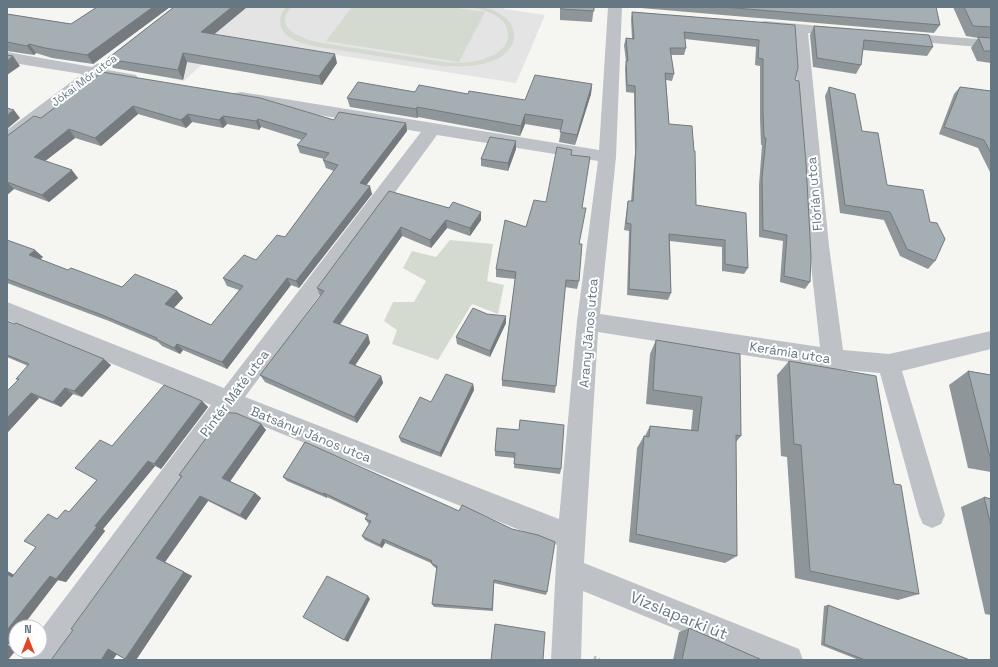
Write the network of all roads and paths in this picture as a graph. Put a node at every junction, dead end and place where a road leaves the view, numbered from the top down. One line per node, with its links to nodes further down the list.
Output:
1 (621, 11): 14 (street, Arany János utca)
2 (754, 24): 3 (street)
3 (800, 28): 4 (street); 18 (street, Flórián utca)
4 (856, 33)
5 (888, 36): 6 (street)
6 (991, 44)
7 (7, 57): 9 (street)
8 (114, 58): 9 (street, Jókai Mór utca)
9 (96, 72): 10 (street); 13 (street, Jókai Mór utca)
10 (146, 81)
11 (222, 94): 12 (street)
12 (433, 128): 14 (street); 20 (street, Pintér Máté utca)
13 (7, 139)
14 (607, 157): 16 (street, Arany János utca)
15 (7, 311): 20 (street, Batsányi János utca)
16 (588, 321): 18 (street, Kerámia utca); 22 (street, Arany János utca)
17 (991, 340): 19 (street, Kerámia utca)
18 (833, 359): 19 (street, Kerámia utca)
19 (889, 364): 21 (street)
20 (228, 402): 22 (street, Batsányi János utca); 24 (street, Pintér Máté utca)
21 (932, 515)
22 (571, 537): 23 (street, Arany János utca)
23 (569, 571): 25 (street, Arany János utca); 26 (street, Vizslaparki út)
24 (37, 660)
25 (566, 660)
26 (788, 660)

